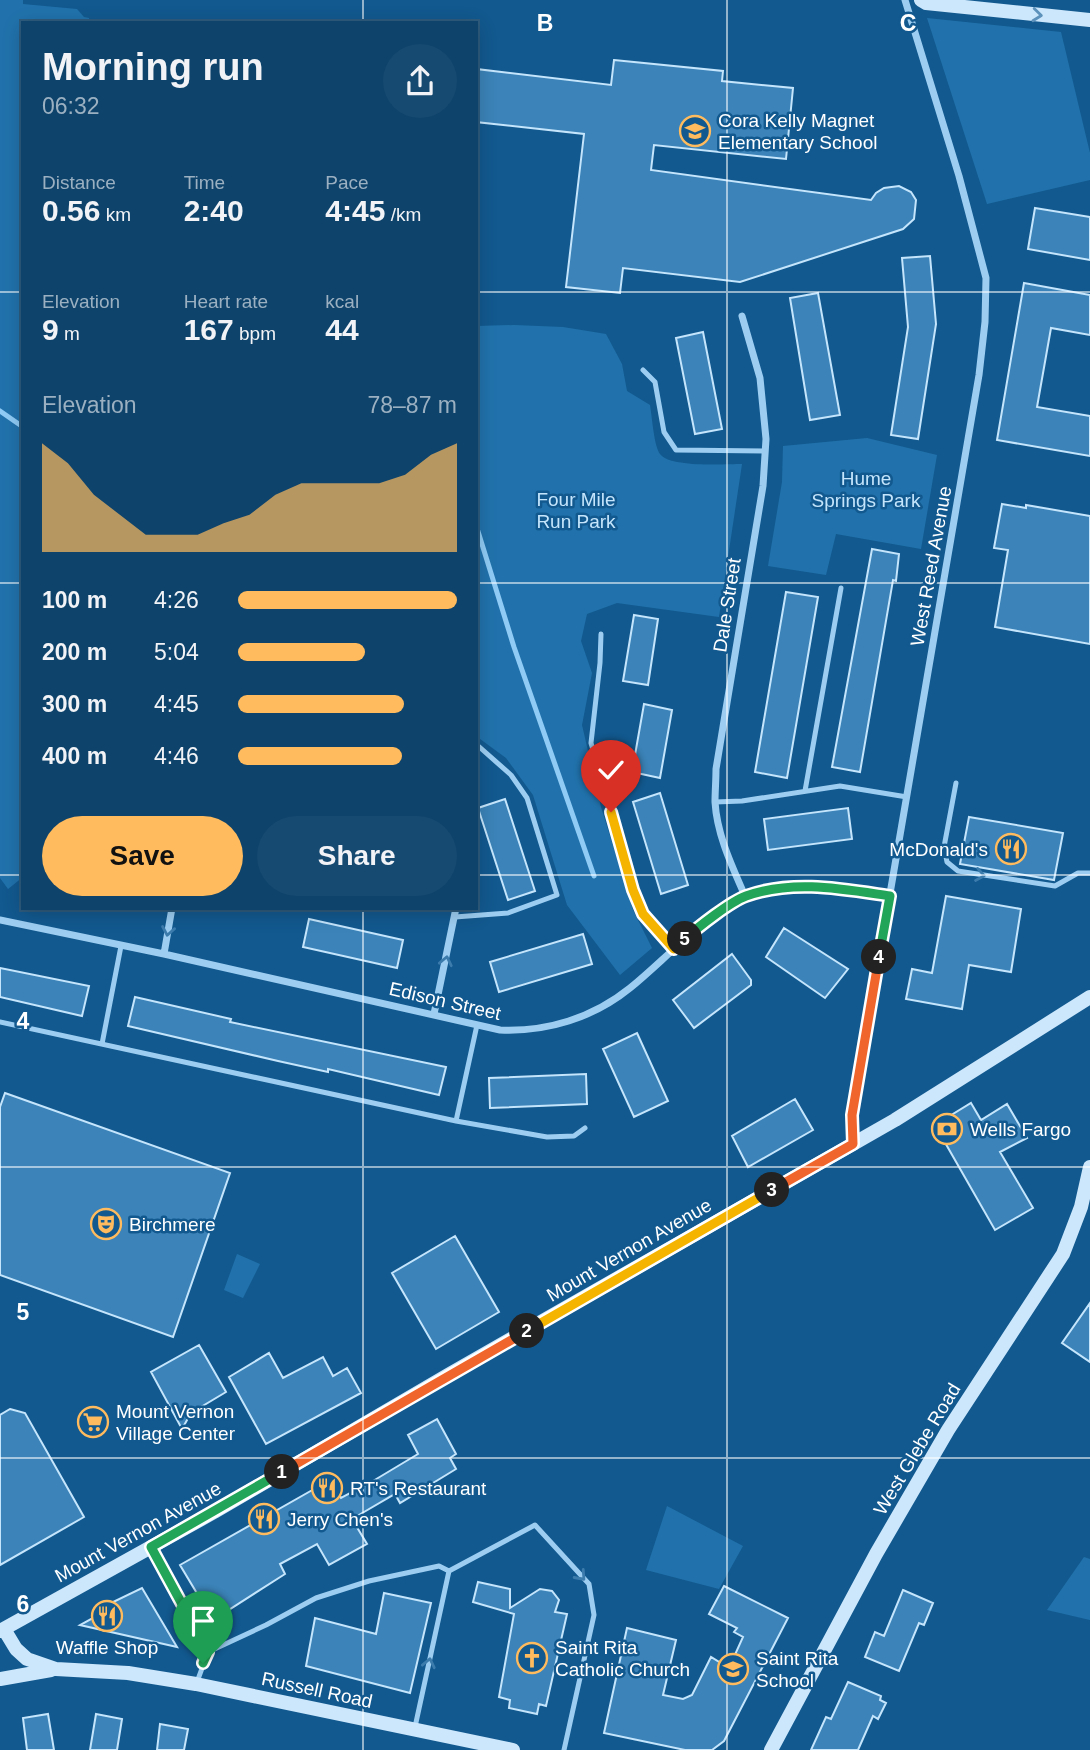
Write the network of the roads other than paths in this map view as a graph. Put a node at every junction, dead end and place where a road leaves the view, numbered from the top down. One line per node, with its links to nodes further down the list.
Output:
1 (905, 0): 12 (street, West Reed Avenue)
2 (921, 0): 3 (main road, one-way to 3)
3 (1090, 20)
4 (742, 316): 6 (street, Dale Street)
5 (643, 370): 6 (lane)
6 (765, 451): 13 (street, Dale Street)
7 (841, 588): 11 (lane)
8 (601, 634): 21 (lane)
9 (478, 746): 18 (lane)
10 (956, 783): 14 (lane, one-way to 14)
11 (806, 791): 12 (lane); 13 (lane)
12 (907, 797): 16 (street, West Reed Avenue)
13 (715, 802): 15 (street, Dale Street)
14 (1090, 873)
15 (745, 896): 16 (street, Edison Street); 21 (street, Edison Street)
16 (890, 896): 30 (street, West Reed Avenue)
17 (172, 910): 22 (street, one-way to 22)
18 (455, 912): 24 (street, one-way to 18)
19 (0, 920): 20 (street, Edison Street)
20 (121, 946): 22 (street, Edison Street); 27 (lane)
21 (674, 949): 26 (street, Edison Street)
22 (164, 954): 24 (street, Edison Street)
23 (1090, 997): 30 (main road, Mount Vernon Avenue)
24 (434, 1014): 26 (street, Edison Street)
25 (0, 1023): 27 (lane)
26 (477, 1025): 28 (lane)
27 (102, 1044): 28 (lane)
28 (456, 1121): 29 (lane)
29 (585, 1128)
30 (853, 1144): 32 (main road, Mount Vernon Avenue)
31 (1090, 1167): 42 (main road, West Glebe Road)
32 (151, 1547): 34 (main road, Mount Vernon Avenue); 35 (lane)
33 (449, 1571): 35 (lane); 39 (lane, one-way to 33); 41 (lane, one-way to 41)
34 (2, 1630): 36 (main road, Russell Road)
35 (208, 1652): 38 (lane)
36 (56, 1669): 37 (main road); 38 (main road, Russell Road)
37 (0, 1679)
38 (196, 1684): 39 (main road, Russell Road)
39 (415, 1730): 40 (main road, Russell Road)
40 (513, 1750)
41 (564, 1750)
42 (771, 1750)

